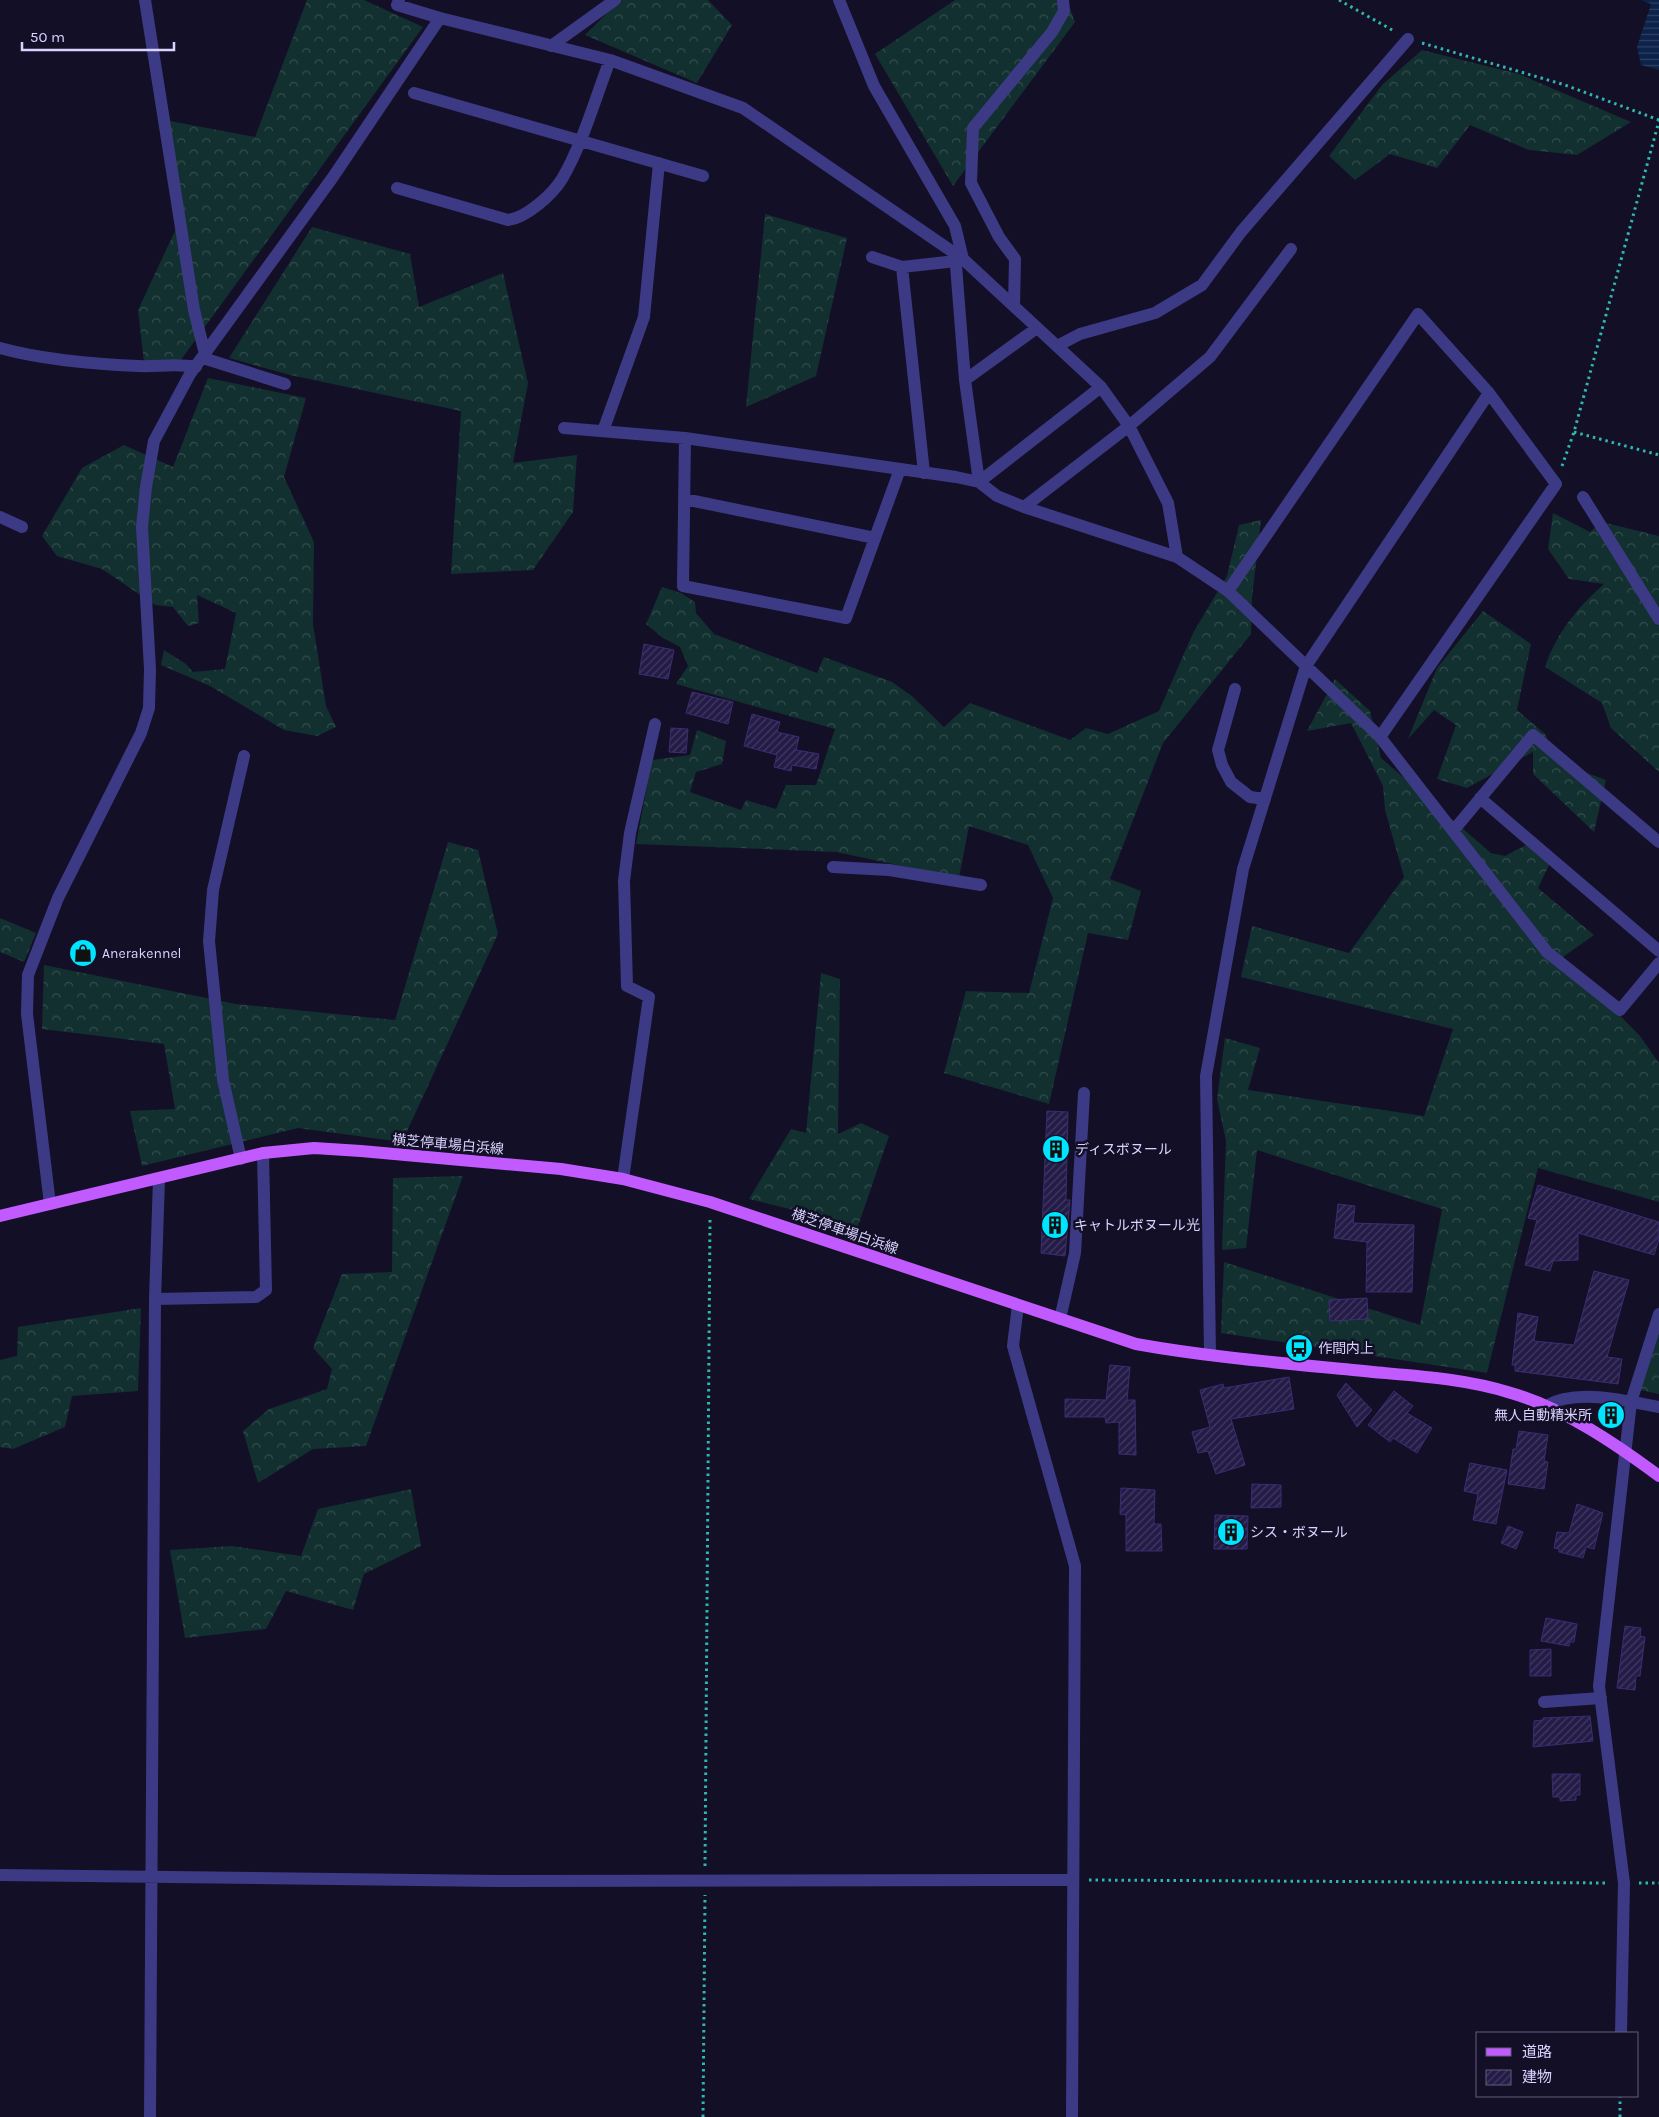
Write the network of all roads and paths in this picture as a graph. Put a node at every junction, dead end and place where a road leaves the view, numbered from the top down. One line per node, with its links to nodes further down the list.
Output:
1 (145, 0): 25 (street)
2 (398, 0): 7 (street)
3 (615, 0): 9 (street)
4 (839, 0): 19 (street)
5 (1064, 0): 21 (street)
6 (1339, 0): 8 (path)
7 (440, 18): 9 (street); 25 (street)
8 (1408, 39): 12 (path); 23 (street)
9 (551, 46): 10 (street)
10 (610, 60): 13 (street); 19 (street)
11 (414, 93): 13 (street)
12 (1659, 121): 33 (path)
13 (579, 141): 14 (street); 16 (street)
14 (659, 163): 15 (street); 32 (street)
15 (703, 176)
16 (397, 188)
17 (1291, 249): 30 (street)
18 (872, 257): 20 (street)
19 (958, 258): 20 (street); 21 (street); 26 (street)
20 (902, 267): 37 (street)
21 (1014, 306): 22 (street)
22 (1037, 328): 23 (street); 26 (street)
23 (1057, 346): 28 (street)
24 (0, 348): 25 (street)
25 (201, 360): 27 (street); 68 (street)
26 (965, 380): 38 (street)
27 (285, 384)
28 (1101, 387): 30 (street); 38 (street)
29 (1489, 393): 39 (street); 47 (street); 49 (street)
30 (1129, 426): 42 (street); 46 (street)
31 (564, 428): 32 (street)
32 (604, 432): 34 (street)
33 (1574, 432): 35 (path); 39 (path)
34 (686, 438): 36 (street); 41 (street)
35 (1659, 455)
36 (900, 470): 37 (street); 45 (street)
37 (924, 473): 38 (street)
38 (979, 482): 42 (street)
39 (1556, 484): 52 (street)
40 (1583, 497): 48 (street)
41 (684, 499): 45 (street); 45 (street)
42 (1024, 507): 46 (street)
43 (0, 517): 44 (street)
44 (22, 527)
45 (875, 538)
46 (1177, 557): 47 (street)
47 (1228, 590): 49 (street)
48 (1659, 620)
49 (1306, 666): 52 (street); 55 (street)
50 (1235, 689): 55 (street)
51 (655, 724): 66 (street)
52 (1380, 737): 56 (street)
53 (244, 756): 64 (street)
54 (1480, 798): 56 (street); 57 (street); 60 (street)
55 (1265, 799): 74 (street)
56 (1453, 830): 61 (street)
57 (1659, 842)
58 (834, 867): 59 (street)
59 (981, 885)
60 (1659, 951)
61 (1659, 963)
62 (1084, 1093): 73 (street)
63 (262, 1153): 64 (main road, 横芝停車場白浜線); 66 (main road, 横芝停車場白浜線); 70 (street)
64 (241, 1159): 65 (main road, 横芝停車場白浜線)
65 (159, 1179): 68 (main road, 横芝停車場白浜線); 70 (street)
66 (623, 1179): 67 (main road, 横芝停車場白浜線)
67 (710, 1202): 71 (main road, 横芝停車場白浜線); 85 (path)
68 (50, 1204): 69 (main road, 横芝停車場白浜線)
69 (0, 1216)
70 (155, 1299): 83 (street)
71 (1018, 1305): 73 (main road, 横芝停車場白浜線); 84 (street)
72 (1659, 1314): 75 (street)
73 (1060, 1319): 74 (main road, 横芝停車場白浜線)
74 (1210, 1355): 76 (main road, 横芝停車場白浜線)
75 (1631, 1402): 76 (street); 77 (street); 78 (street)
76 (1546, 1406): 78 (main road, 横芝停車場白浜線)
77 (1659, 1408)
78 (1624, 1450): 79 (main road, 横芝停車場白浜線); 80 (street)
79 (1659, 1476)
80 (1600, 1698): 81 (street); 86 (street)
81 (1544, 1702)
82 (0, 1875): 83 (street)
83 (151, 1878): 85 (street); 90 (street)
84 (1073, 1880): 85 (street); 86 (path); 92 (street)
85 (705, 1881): 91 (path)
86 (1624, 1883): 87 (path); 88 (street)
87 (1659, 1883)
88 (1621, 2032)
89 (1620, 2097): 93 (path)
90 (150, 2117)
91 (703, 2117)
92 (1072, 2117)
93 (1620, 2117)

